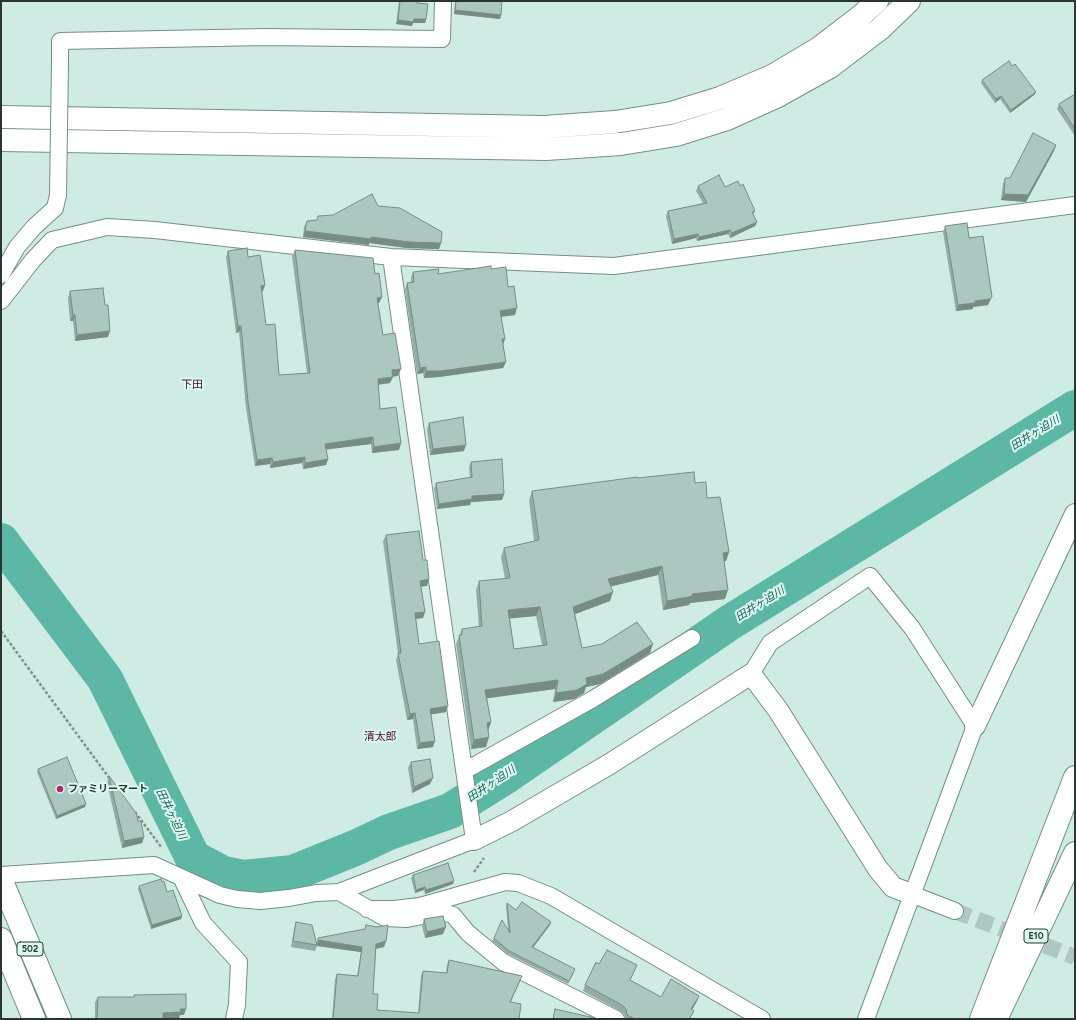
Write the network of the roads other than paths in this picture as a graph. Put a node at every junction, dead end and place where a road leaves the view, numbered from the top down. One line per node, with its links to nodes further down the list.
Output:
1 (443, 1): 8 (street, bridge)
2 (877, 1): 4 (highway)
3 (909, 1): 5 (highway)
4 (1, 117)
5 (1, 140)
6 (1075, 205): 7 (street)
7 (391, 257): 9 (street); 14 (street)
8 (1, 275)
9 (1, 301)
10 (1075, 514): 13 (street)
11 (692, 638): 14 (street)
12 (751, 674): 13 (street); 16 (street); 22 (street)
13 (975, 726): 22 (street)
14 (466, 776): 16 (street)
15 (1075, 778): 32 (highway)
16 (480, 833): 21 (street)
17 (1075, 853): 33 (highway, E10)
18 (1, 875): 19 (street)
19 (181, 877): 21 (street); 28 (street)
20 (1, 879): 27 (highway, 502)
21 (339, 892): 23 (street)
22 (911, 894): 24 (street); 31 (street)
23 (367, 909): 29 (street); 30 (street)
24 (955, 910)
25 (1, 939): 26 (highway, 502)
26 (34, 1019)
27 (60, 1019)
28 (234, 1019)
29 (616, 1019)
30 (762, 1019)
31 (866, 1019)
32 (981, 1019)
33 (996, 1019)

